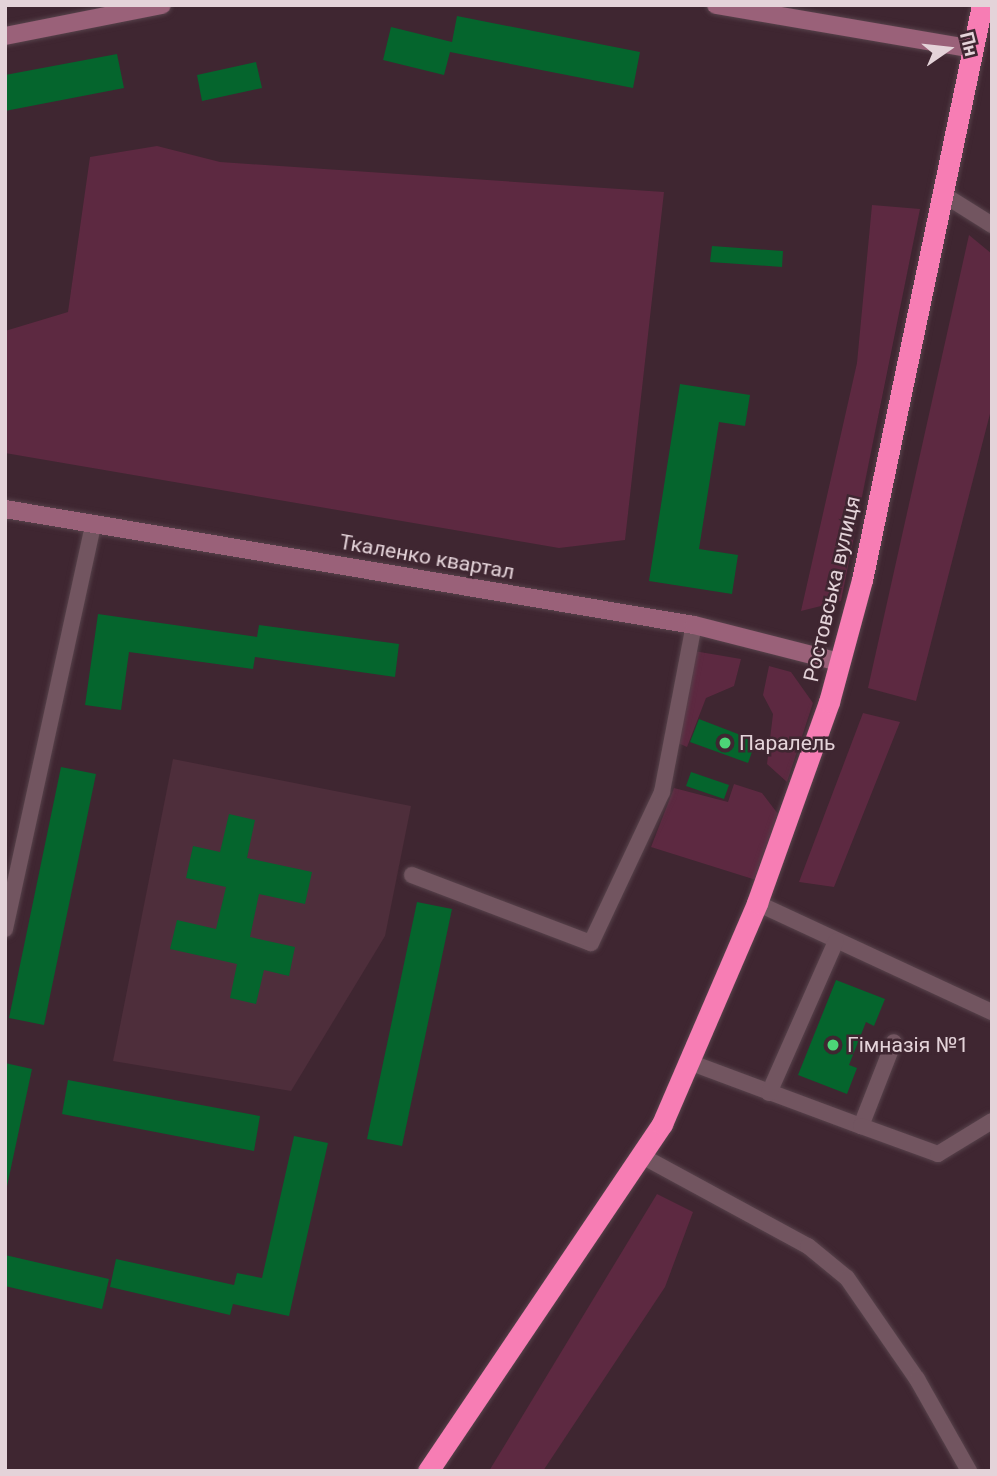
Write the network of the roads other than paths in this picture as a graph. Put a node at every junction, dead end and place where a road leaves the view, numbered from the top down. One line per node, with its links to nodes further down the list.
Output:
1 (162, 5): 4 (street)
2 (716, 5): 5 (street)
3 (982, 5): 5 (highway, Ростовська вулиця)
4 (5, 36)
5 (974, 49): 6 (highway, Ростовська вулиця)
6 (941, 193): 7 (street); 11 (highway, Ростовська вулиця)
7 (992, 225)
8 (5, 509): 9 (street, Ткаленко квартал)
9 (93, 524): 10 (street, Ткаленко квартал); 14 (street)
10 (694, 625): 11 (street, Ткаленко квартал); 12 (street)
11 (839, 662): 13 (highway, Ростовська вулиця)
12 (412, 875)
13 (757, 903): 15 (street); 18 (highway, Ростовська вулиця)
14 (5, 929)
15 (836, 941): 16 (street); 19 (street)
16 (992, 1012)
17 (894, 1042): 21 (street)
18 (689, 1062): 19 (street); 22 (highway, Ростовська вулиця)
19 (769, 1093): 21 (street)
20 (992, 1121): 21 (street)
21 (861, 1126)
22 (642, 1156): 23 (highway, Ростовська вулиця); 24 (street)
23 (428, 1471)
24 (969, 1471)

